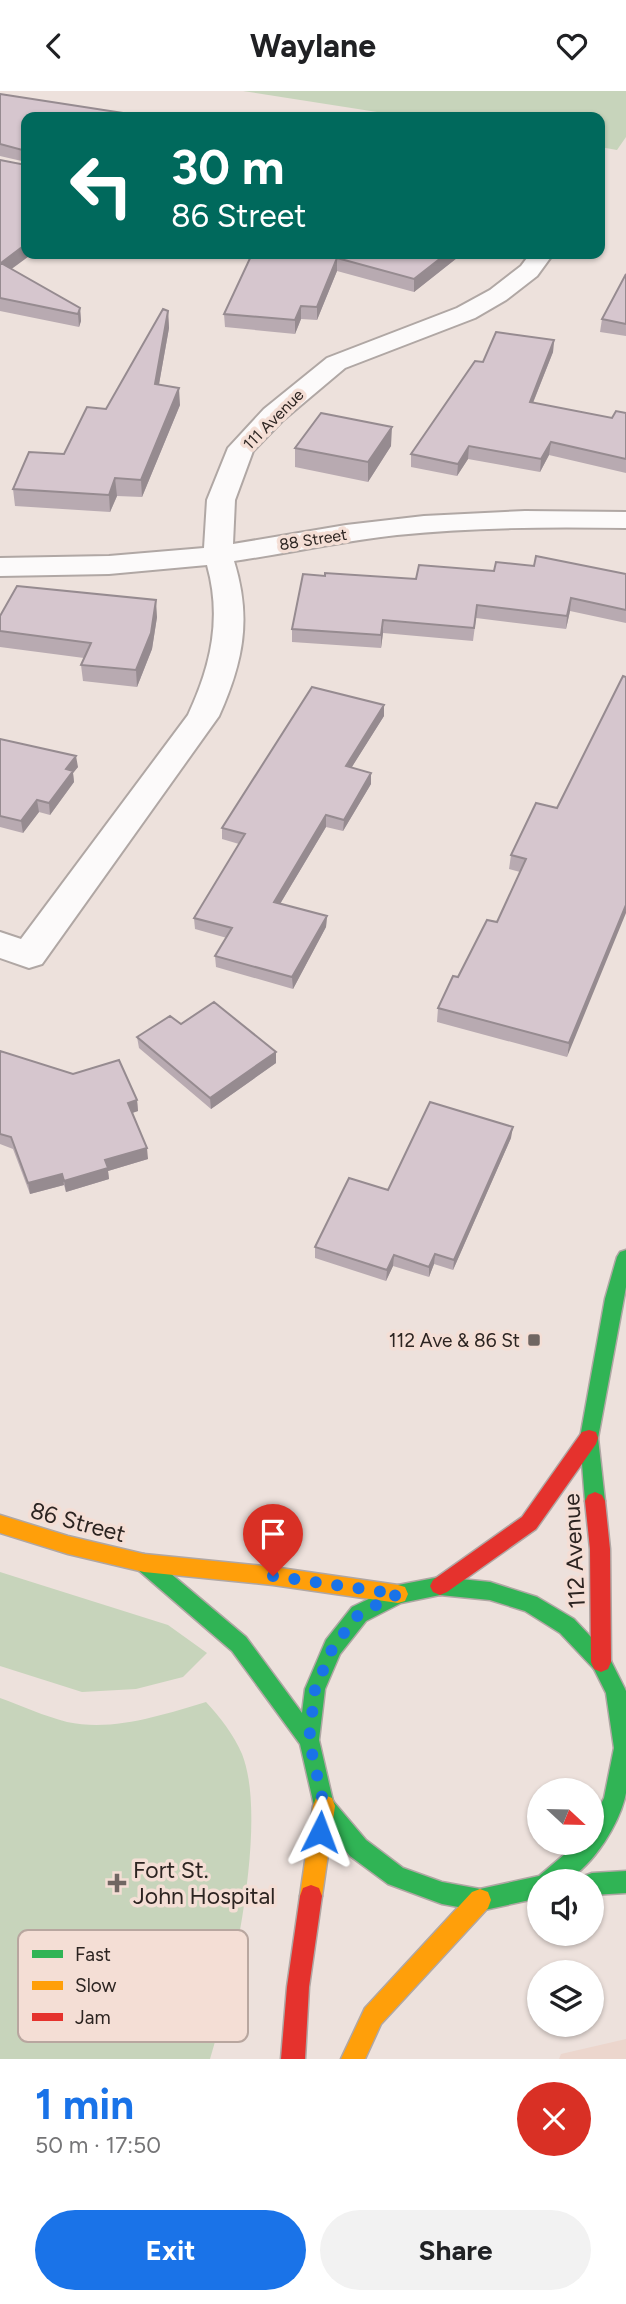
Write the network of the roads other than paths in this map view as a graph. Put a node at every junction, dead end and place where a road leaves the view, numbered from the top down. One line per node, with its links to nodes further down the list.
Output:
1 (537, 259): 3 (street, 111 Avenue)
2 (626, 520): 3 (street, 88 Street)
3 (218, 555): 4 (street, 88 Street); 5 (street, 111 Avenue)
4 (0, 567)
5 (15, 950)
6 (626, 1257): 7 (street, 112 Avenue)
7 (589, 1438): 10 (street, 112 Avenue); 12 (street, 112 Avenue)
8 (0, 1524): 9 (street, 86 Street)
9 (144, 1563): 11 (street, 86 Street); 14 (street, 86 Street)
10 (440, 1586): 11 (street); 12 (street)
11 (398, 1594): 14 (street)
12 (601, 1662): 13 (street)
13 (621, 1697): 16 (street)
14 (309, 1740): 15 (street)
15 (324, 1806): 20 (street); 21 (street)
16 (563, 1869)
17 (626, 1882): 18 (street)
18 (604, 1883)
19 (527, 1890): 20 (street)
20 (480, 1900): 22 (street)
21 (293, 2059)
22 (353, 2059)

